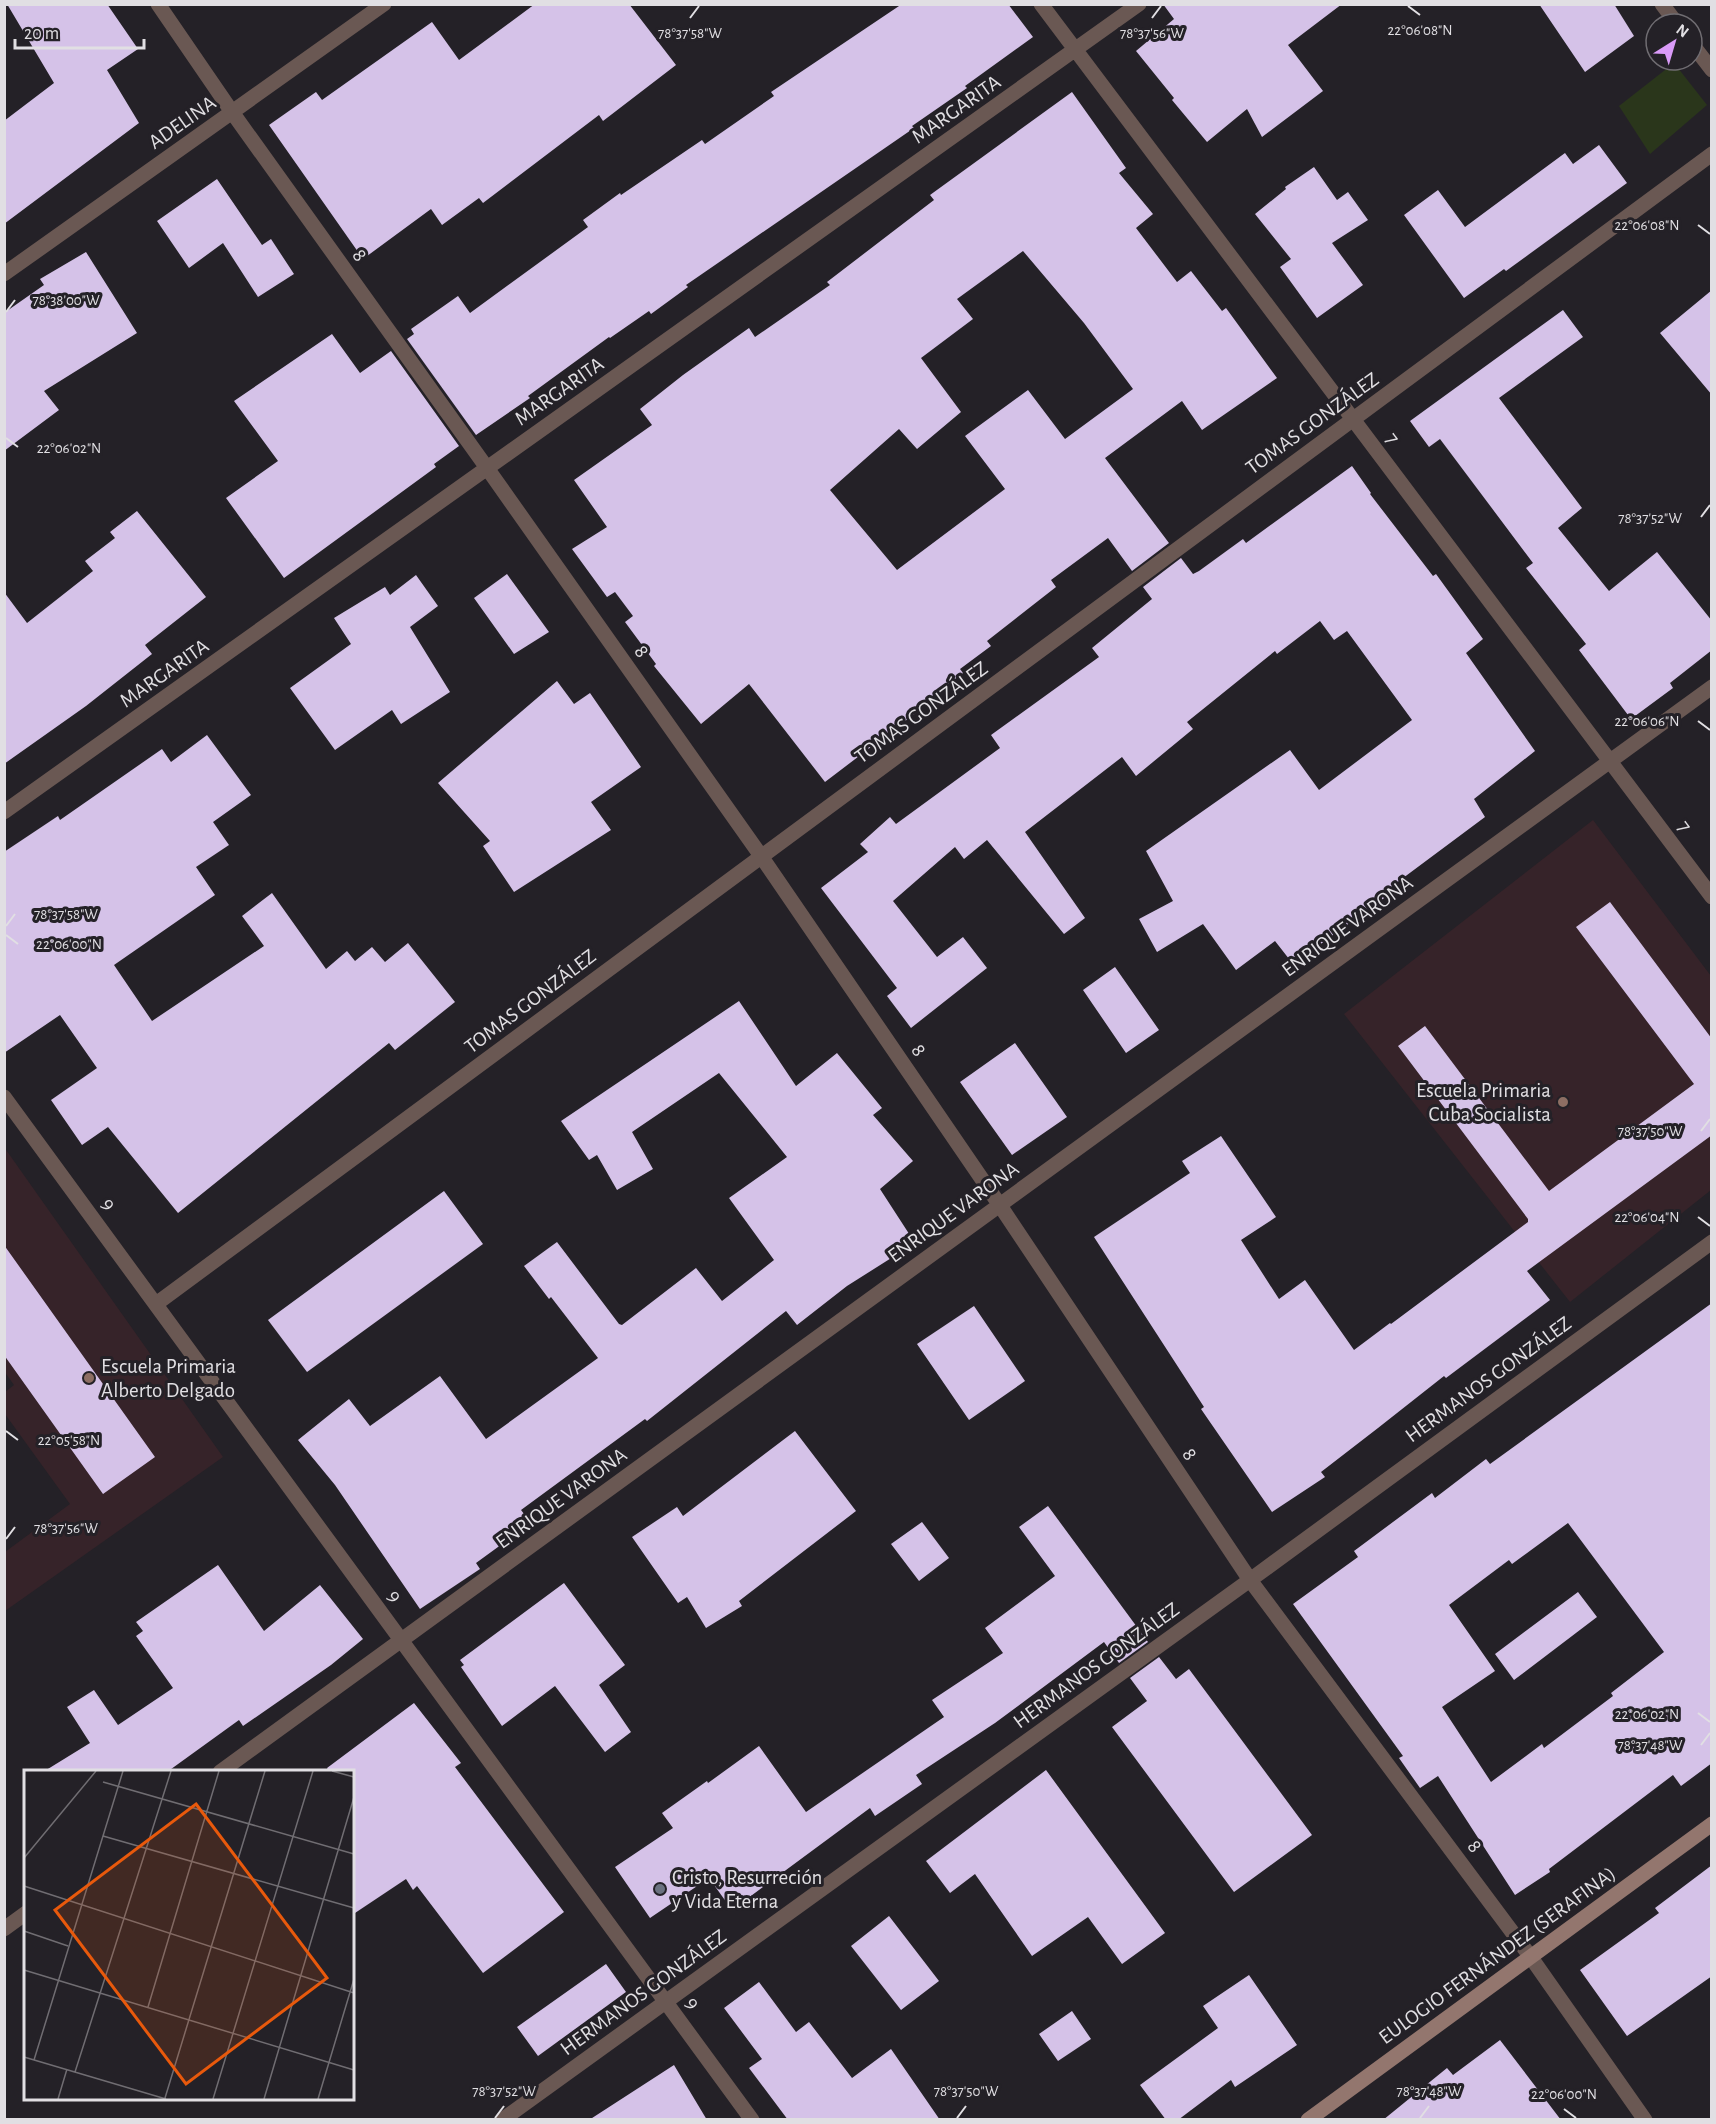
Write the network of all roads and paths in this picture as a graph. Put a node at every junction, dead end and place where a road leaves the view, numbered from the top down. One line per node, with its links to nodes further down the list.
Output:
1 (158, 4): 6 (street, 8)
2 (384, 4): 6 (street, ADELINA)
3 (1041, 4): 5 (street, 7)
4 (1139, 4): 5 (street, MARGARITA)
5 (1075, 50): 9 (street, 7); 10 (street, MARGARITA)
6 (232, 112): 8 (street, ADELINA); 10 (street, 8)
7 (1712, 154): 9 (street, TOMAS GONZÁLEZ)
8 (4, 274)
9 (1352, 419): 12 (street, 7); 14 (street, TOMAS GONZÁLEZ)
10 (488, 468): 13 (street, MARGARITA); 14 (street, 8)
11 (1712, 687): 12 (street, ENRIQUE VARONA)
12 (1610, 761): 15 (street, 7); 17 (street, ENRIQUE VARONA)
13 (4, 812)
14 (760, 856): 17 (street, 8); 19 (street, TOMAS GONZÁLEZ)
15 (1712, 897)
16 (4, 1097): 19 (street, 9)
17 (999, 1204): 20 (street, 8); 21 (street, ENRIQUE VARONA)
18 (1712, 1242): 20 (street, HERMANOS GONZÁLEZ)
19 (156, 1304): 21 (street, 9)
20 (1250, 1580): 26 (street, 8); 27 (street, HERMANOS GONZÁLEZ)
21 (402, 1640): 22 (street, ENRIQUE VARONA); 27 (street, 9)
22 (223, 1770)
23 (1712, 1824): 26 (street, EULOGIO FERNÁNDEZ (SERAFINA))
24 (24, 1914): 25 (street)
25 (4, 1929)
26 (1530, 1956): 30 (street, EULOGIO FERNÁNDEZ (SERAFINA)); 31 (street, 8)
27 (666, 2001): 28 (street, HERMANOS GONZÁLEZ); 29 (street, 9)
28 (502, 2120)
29 (753, 2120)
30 (1308, 2120)
31 (1645, 2120)

